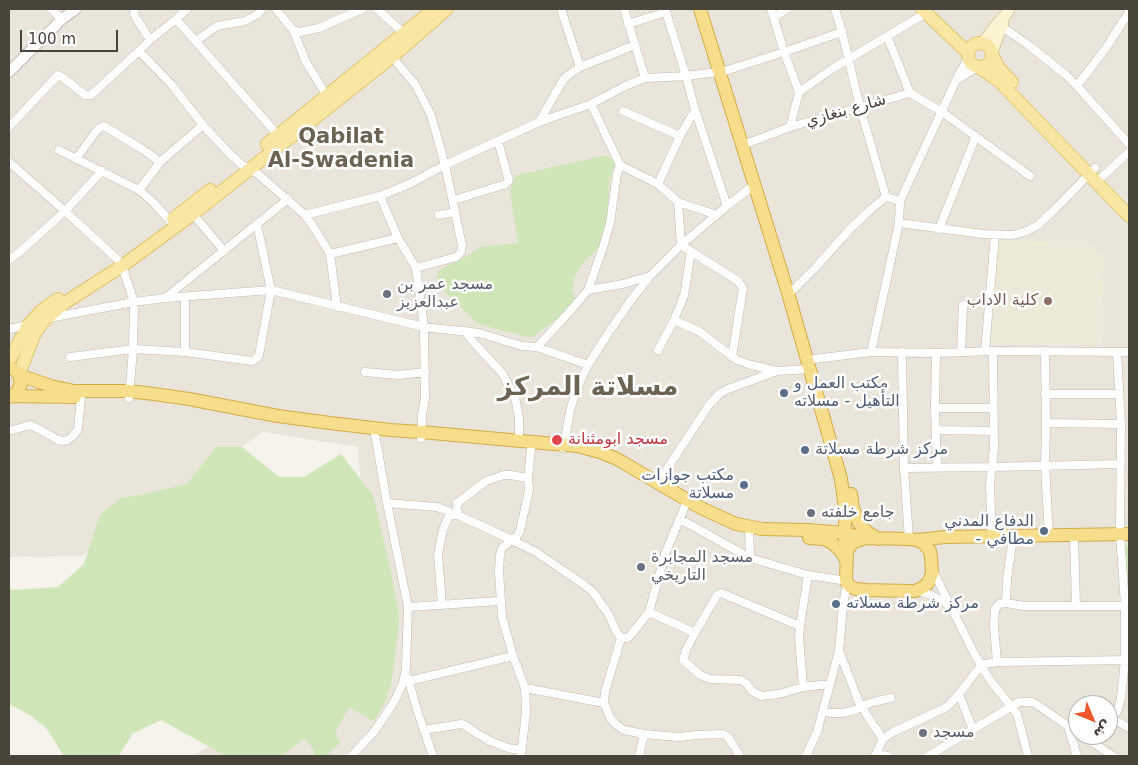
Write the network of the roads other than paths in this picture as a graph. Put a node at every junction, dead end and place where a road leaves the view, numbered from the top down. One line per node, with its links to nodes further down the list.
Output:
1 (51, 9): 23 (street)
2 (76, 9): 23 (street)
3 (135, 9): 30 (street)
4 (187, 9): 24 (street)
5 (262, 9): 31 (street)
6 (276, 9): 26 (street)
7 (362, 9): 26 (street)
8 (377, 9): 29 (street)
9 (434, 9): 29 (main road)
10 (447, 9): 29 (main road)
11 (561, 9): 38 (street)
12 (624, 9): 25 (street)
13 (700, 9): 39 (highway)
14 (706, 9): 39 (highway)
15 (771, 9): 21 (street)
16 (787, 9): 21 (street)
17 (835, 9): 27 (street)
18 (665, 10): 25 (street); 41 (street)
19 (927, 10): 28 (street); 35 (main road)
20 (1129, 12): 44 (street)
21 (774, 17): 34 (street)
22 (1005, 17): 35 (main road); 44 (street)
23 (62, 19): 40 (street)
24 (176, 19): 30 (street); 31 (street)
25 (628, 24): 32 (street)
26 (293, 30): 47 (street)
27 (842, 32): 34 (street); 37 (street)
28 (887, 36): 37 (street); 46 (street)
29 (407, 37): 36 (main road); 47 (main road)
30 (150, 40): 33 (street)
31 (196, 41): 57 (street)
32 (634, 45): 38 (street); 42 (street)
33 (139, 51): 54 (street); 55 (street)
34 (784, 52): 39 (street); 45 (street)
35 (980, 55): 43 (street); 43 (street); 72 (main road)
36 (392, 57): 68 (street); 70 (main road)
37 (849, 58): 45 (street); 49 (street)
38 (580, 67): 53 (street)
39 (722, 71): 41 (street); 61 (highway); 75 (highway)
40 (9, 72)
41 (686, 76): 42 (street); 50 (street)
42 (645, 78): 48 (street)
43 (957, 80): 52 (street)
44 (1077, 86): 62 (street)
45 (799, 92): 56 (street)
46 (910, 93): 49 (street, شارع بنغازي); 52 (street)
47 (327, 96): 57 (main road)
48 (591, 104): 53 (street); 69 (street)
49 (860, 107): 56 (street, شارع بنغازي); 78 (street)
50 (695, 110): 58 (street); 84 (street)
51 (623, 111): 58 (street)
52 (942, 112): 59 (street); 81 (street)
53 (539, 122): 60 (street)
54 (203, 125): 67 (street); 70 (street)
55 (9, 127)
56 (790, 127): 61 (street, شارع بنغازي)
57 (278, 135): 70 (main road)
58 (680, 136): 74 (street)
59 (976, 136): 73 (street); 95 (street)
60 (498, 141): 68 (street); 80 (street)
61 (748, 143): 108 (highway)
62 (1129, 144)
63 (59, 150): 65 (street)
64 (1129, 152): 72 (street)
65 (76, 159): 67 (street); 71 (street)
66 (9, 162): 85 (street)
67 (160, 162): 76 (street)
68 (445, 165): 77 (street); 80 (street)
69 (620, 165): 74 (street); 107 (street)
70 (245, 167): 79 (street); 87 (main road); 92 (main road)
71 (102, 171): 76 (street); 85 (street)
72 (1096, 173): 83 (main road); 91 (main road); 96 (street)
73 (1030, 176)
74 (658, 184): 82 (street)
75 (754, 185): 84 (street); 108 (highway)
76 (139, 190): 92 (street)
77 (380, 196): 88 (street); 97 (street)
78 (886, 197): 81 (street); 108 (street)
79 (288, 199): 88 (street); 94 (street)
80 (454, 200): 86 (street)
81 (900, 201): 93 (street)
82 (678, 202): 90 (street); 98 (street)
83 (1129, 205)
84 (728, 206): 90 (street)
85 (65, 211): 102 (street); 103 (street)
86 (455, 212): 89 (street); 104 (street)
87 (193, 214): 99 (street); 103 (main road)
88 (305, 215): 101 (street)
89 (439, 215)
90 (717, 215): 98 (street)
91 (1129, 216)
92 (170, 220): 103 (main road)
93 (899, 223): 95 (street); 126 (street)
94 (257, 224): 99 (street); 106 (street)
95 (938, 229): 96 (street)
96 (995, 236): 123 (street)
97 (398, 238): 101 (street); 104 (street)
98 (682, 245): 100 (street); 105 (street)
99 (224, 251): 110 (street)
100 (692, 251): 115 (street); 133 (street)
101 (330, 254): 113 (street)
102 (11, 255)
103 (120, 262): 111 (street); 114 (main road); 116 (main road)
104 (416, 268): 117 (street)
105 (650, 276): 107 (street); 136 (street)
106 (271, 290): 109 (street); 113 (street); 125 (street)
107 (588, 290): 120 (street)
108 (790, 291): 135 (highway)
109 (185, 297): 110 (street); 125 (street)
110 (164, 298): 111 (street)
111 (134, 302): 114 (street); 121 (street)
112 (963, 305): 128 (street)
113 (337, 307): 117 (street)
114 (46, 319): 138 (main road)
115 (674, 320): 122 (street); 133 (street)
116 (28, 325): 118 (street); 134 (main road)
117 (424, 327): 119 (street); 140 (street)
118 (9, 329)
119 (465, 331): 120 (street); 156 (street)
120 (537, 347): 136 (street)
121 (133, 349): 125 (street); 132 (street); 143 (street)
122 (658, 350)
123 (989, 351): 124 (street); 128 (street); 147 (street)
124 (1045, 351): 129 (street); 141 (street)
125 (185, 352)
126 (871, 352): 127 (street); 135 (street)
127 (902, 352): 131 (street); 163 (street)
128 (961, 352): 131 (street)
129 (1117, 352): 130 (street); 142 (street)
130 (1129, 352)
131 (936, 353): 146 (street)
132 (70, 357)
133 (732, 357): 137 (street)
134 (9, 361)
135 (812, 364): 137 (street); 148 (highway)
136 (588, 365): 157 (street)
137 (777, 371): 167 (street)
138 (15, 372): 143 (highway); 144 (highway)
139 (365, 372): 140 (street)
140 (425, 372): 155 (street)
141 (1045, 394): 142 (street); 149 (street)
142 (1118, 394): 150 (street)
143 (129, 395): 145 (highway); 154 (highway)
144 (9, 397): 145 (highway)
145 (81, 398): 152 (street)
146 (936, 408): 147 (street); 151 (street)
147 (993, 408): 153 (street)
148 (826, 415): 173 (highway); 180 (highway)
149 (1046, 423): 150 (street); 160 (street)
150 (1121, 424): 159 (street)
151 (936, 430): 153 (street); 161 (street)
152 (9, 431)
153 (994, 431): 162 (street)
154 (375, 432): 155 (highway); 168 (street)
155 (421, 435): 156 (highway); 158 (highway)
156 (519, 441): 157 (highway)
157 (563, 447): 158 (highway); 167 (highway)
158 (531, 448): 166 (street)
159 (1120, 464): 160 (street); 164 (street)
160 (1045, 465): 162 (street); 179 (street)
161 (936, 467): 162 (street); 163 (street)
162 (993, 467): 177 (street)
163 (904, 468): 181 (street)
164 (1120, 476): 165 (street); 174 (street)
165 (1129, 476)
166 (528, 478): 170 (street); 182 (street)
167 (653, 483): 169 (highway); 172 (highway)
168 (388, 503): 170 (street); 195 (street)
169 (685, 506): 171 (street); 172 (highway)
170 (458, 515): 182 (street); 192 (street)
171 (680, 518): 185 (street); 197 (street)
172 (749, 531): 173 (highway); 184 (highway); 185 (street)
173 (844, 533): 180 (highway); 184 (highway)
174 (1125, 534): 175 (highway); 194 (street)
175 (1074, 535): 179 (highway); 193 (street)
176 (945, 536): 177 (highway); 181 (highway); 183 (highway)
177 (992, 536): 178 (highway)
178 (1014, 536): 179 (highway); 191 (street)
179 (1049, 536)
180 (872, 538): 181 (highway); 184 (highway)
181 (913, 539): 183 (highway)
182 (512, 540): 190 (street); 200 (street)
183 (930, 551): 186 (highway)
184 (847, 555): 188 (highway)
185 (750, 558): 187 (street)
186 (932, 568): 189 (highway); 196 (street)
187 (808, 575): 188 (street); 198 (street)
188 (847, 582): 189 (highway); 201 (street)
189 (915, 590): 196 (street)
190 (500, 601): 192 (street); 202 (street)
191 (1006, 603): 193 (street); 204 (street)
192 (442, 604): 195 (street)
193 (1076, 606): 194 (street)
194 (1125, 606): 203 (street)
195 (408, 607): 206 (street)
196 (952, 608): 205 (street)
197 (649, 612): 199 (street); 200 (street)
198 (800, 626): 199 (street); 209 (street)
199 (694, 633): 209 (street)
200 (621, 638): 213 (street)
201 (839, 651): 208 (street); 214 (street)
202 (513, 656): 207 (street); 210 (street)
203 (1127, 660): 204 (street); 216 (street)
204 (997, 662): 205 (street)
205 (981, 666): 211 (street); 215 (street)
206 (406, 668): 207 (street); 226 (street)
207 (409, 681): 219 (street)
208 (830, 684): 209 (street); 217 (street)
209 (803, 687)
210 (525, 688): 213 (street); 224 (street)
211 (959, 694): 220 (street); 222 (street)
212 (891, 698): 214 (street)
213 (604, 703): 221 (street)
214 (861, 706): 217 (street); 222 (street)
215 (1012, 706): 218 (street); 220 (street); 233 (street)
216 (1118, 706)
217 (823, 711): 230 (street)
218 (1068, 726)
219 (424, 730): 224 (street); 227 (street)
220 (973, 730): 232 (street)
221 (644, 734): 228 (street); 229 (street)
222 (883, 738): 225 (street)
223 (1096, 745): 234 (street)
224 (521, 753)
225 (875, 755): 231 (street)
226 (351, 756)
227 (433, 756)
228 (639, 756)
229 (740, 756)
230 (806, 756)
231 (888, 756)
232 (928, 756)
233 (1028, 756)
234 (1113, 756)

